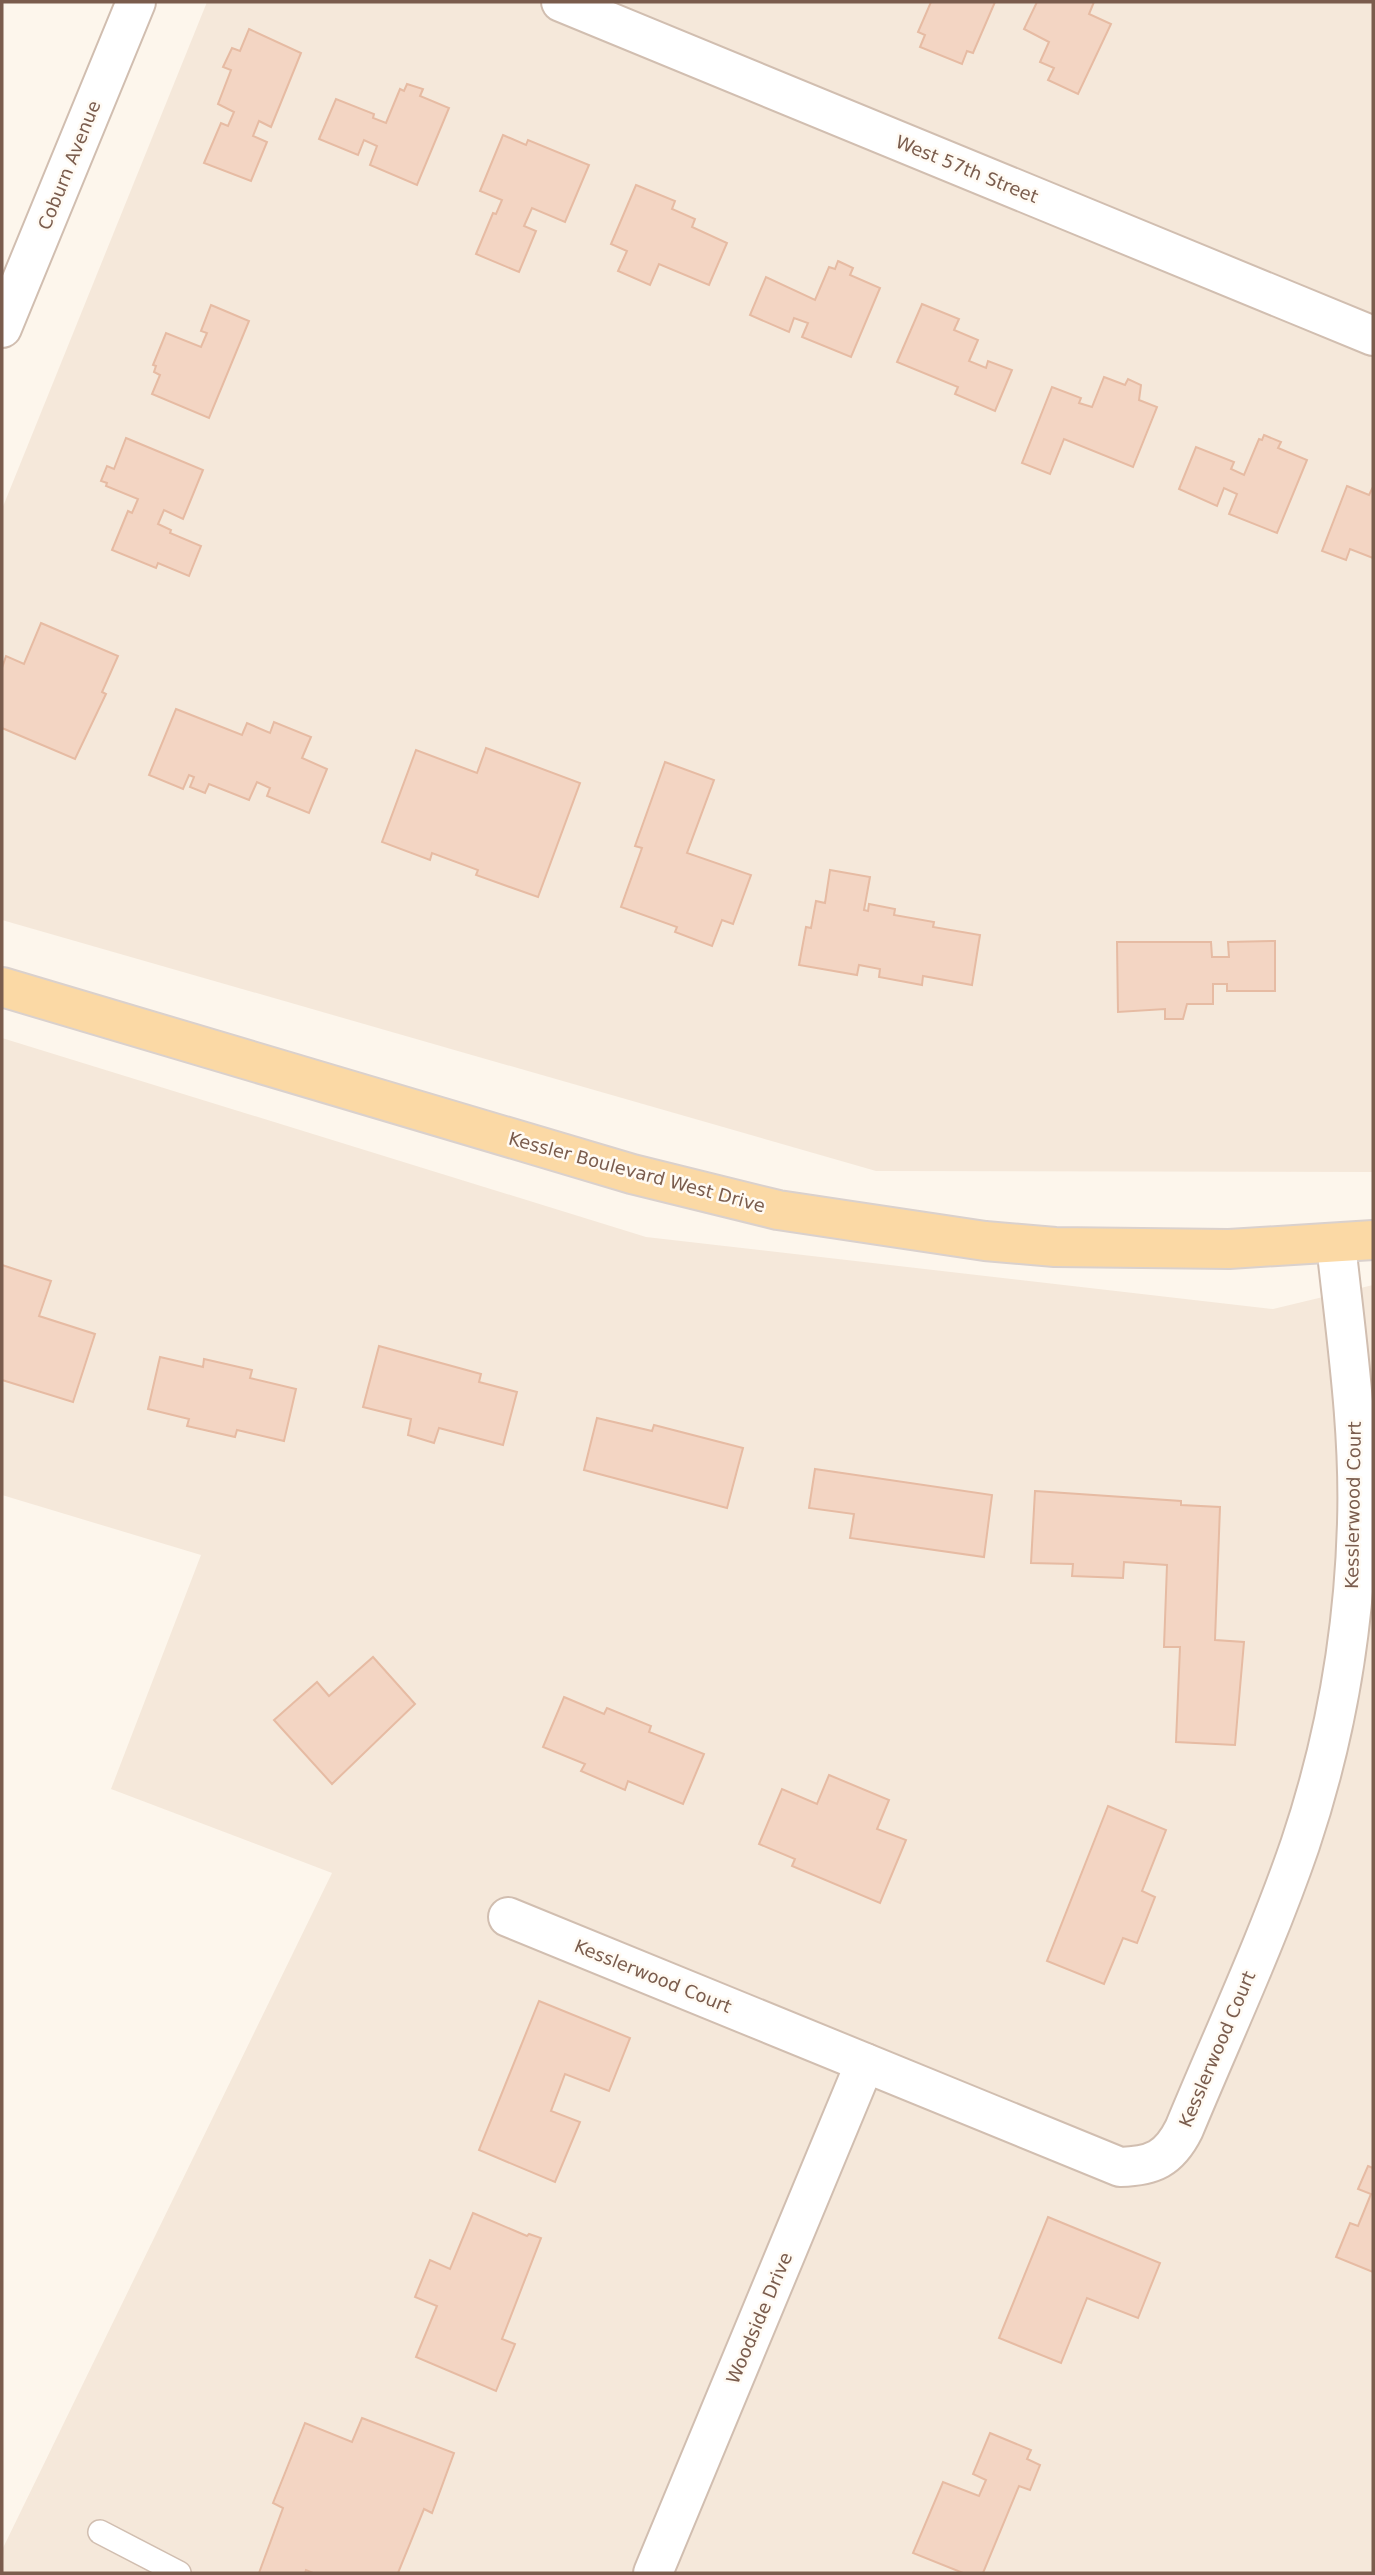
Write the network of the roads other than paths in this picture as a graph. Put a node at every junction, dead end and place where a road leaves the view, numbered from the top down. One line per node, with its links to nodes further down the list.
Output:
1 (136, 2): 3 (street, Coburn Avenue)
2 (561, 2): 4 (street, West 57th Street)
3 (2, 328)
4 (1373, 336)
5 (2, 987): 6 (main road, Kessler Boulevard West Drive)
6 (1355, 1242): 8 (street, Kesslerwood Court)
7 (508, 1917): 8 (street, Kesslerwood Court)
8 (865, 2063): 11 (street, Woodside Drive)
9 (100, 2532): 10 (lane)
10 (179, 2573)
11 (653, 2573)

